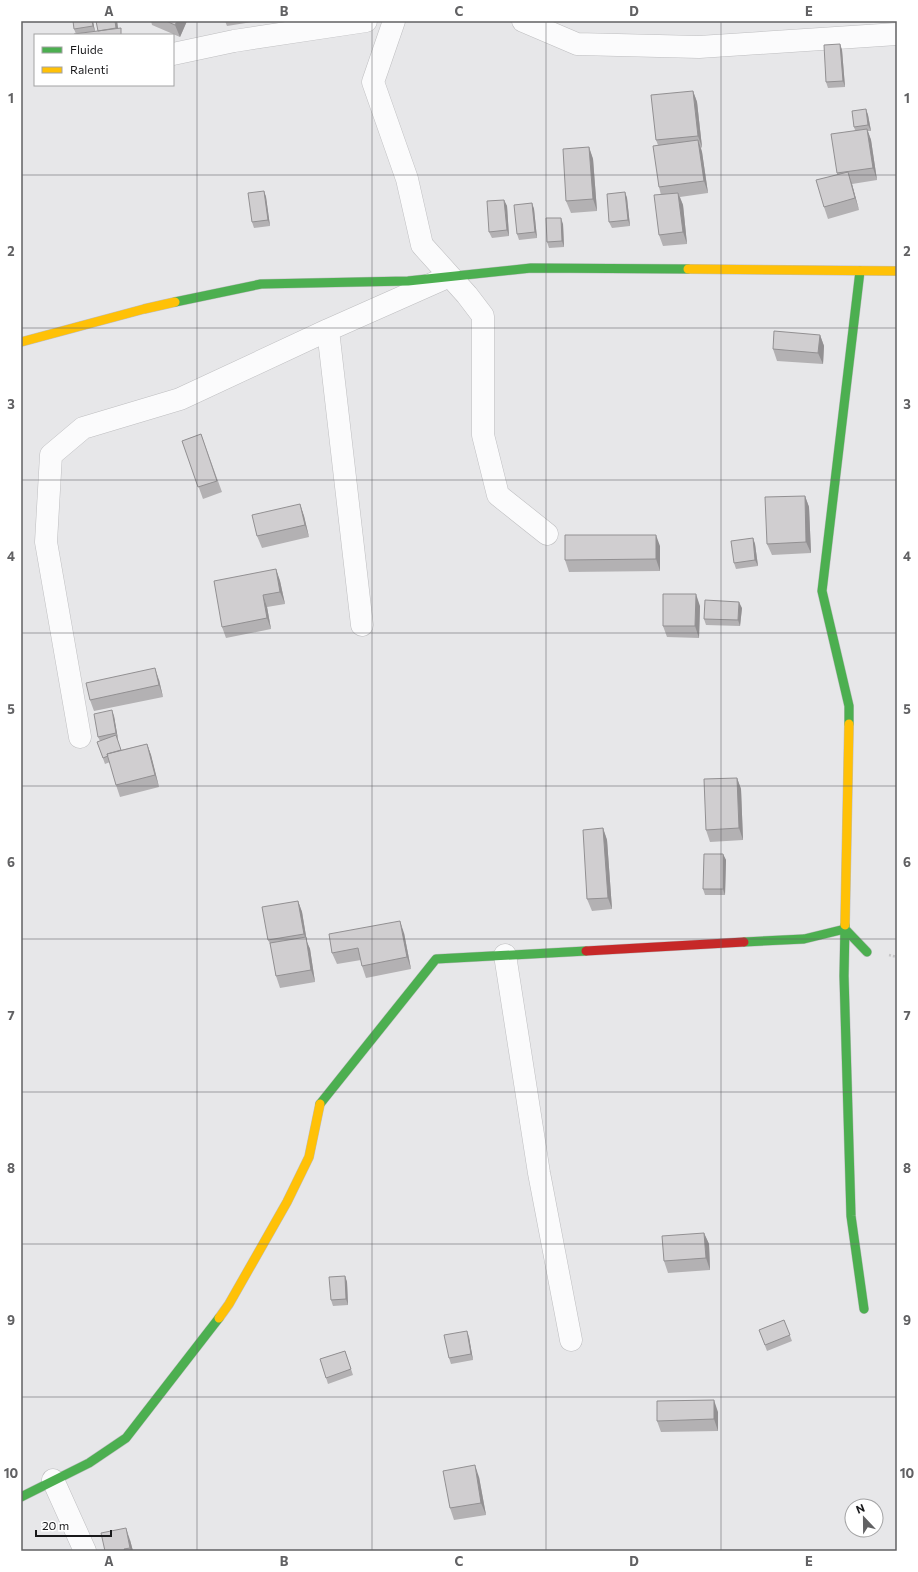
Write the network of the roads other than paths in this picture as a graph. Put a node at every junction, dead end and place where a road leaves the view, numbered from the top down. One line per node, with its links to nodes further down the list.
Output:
1 (366, 21): 6 (street)
2 (394, 21): 9 (street)
3 (523, 21): 4 (street)
4 (839, 30): 5 (street)
5 (897, 34)
6 (174, 54)
7 (860, 271): 8 (street); 9 (street); 15 (street)
8 (897, 272)
9 (450, 276): 10 (street); 11 (street); 12 (street)
10 (328, 330): 13 (street); 14 (street)
11 (21, 342)
12 (547, 534)
13 (362, 625)
14 (80, 737)
15 (845, 929): 16 (street); 17 (street); 18 (street)
16 (867, 952)
17 (505, 955): 19 (street); 20 (street)
18 (864, 1309)
19 (571, 1340)
20 (53, 1480): 21 (street); 22 (street)
21 (21, 1497)
22 (85, 1551)

